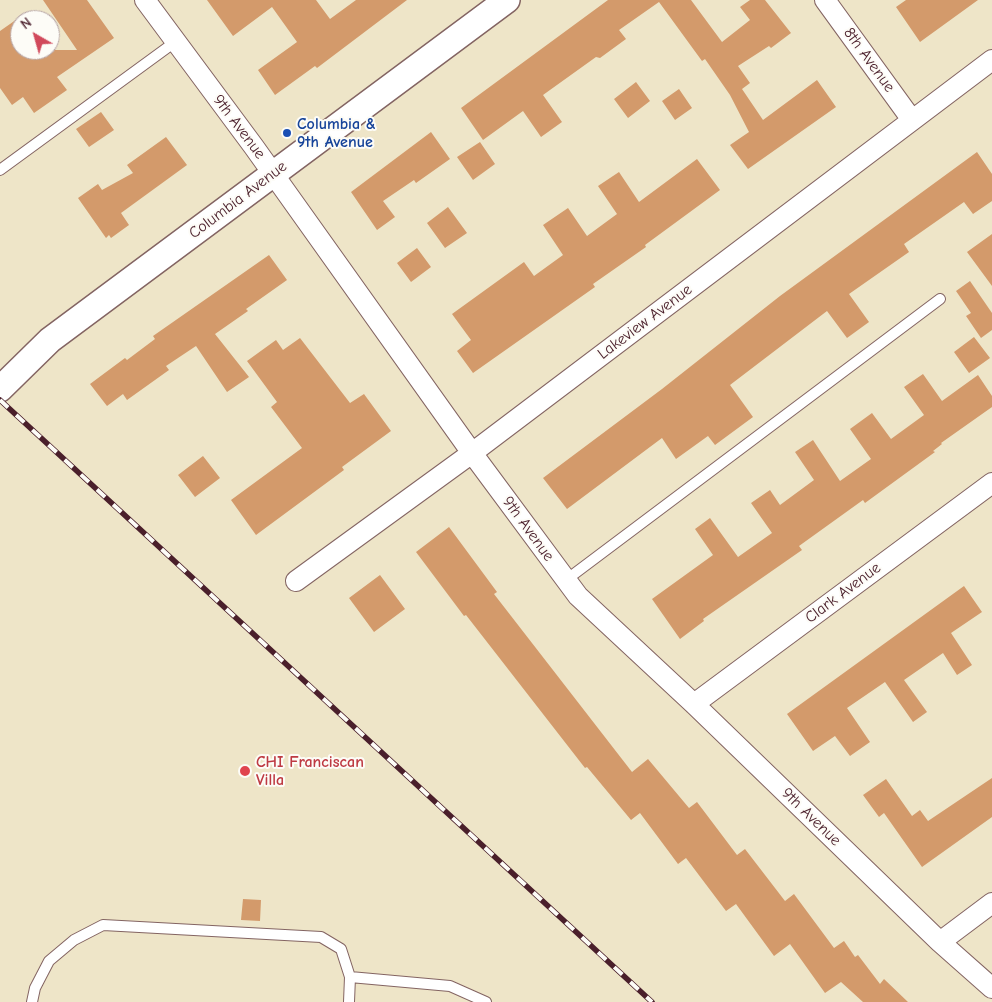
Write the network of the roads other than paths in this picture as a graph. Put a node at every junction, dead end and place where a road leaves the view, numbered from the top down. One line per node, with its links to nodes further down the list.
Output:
1 (145, 0): 4 (street, 9th Avenue)
2 (507, 0): 8 (street, Columbia Avenue)
3 (825, 0): 6 (street, 8th Avenue)
4 (175, 42): 7 (lane); 8 (street, 9th Avenue)
5 (992, 60): 6 (street, Lakeview Avenue)
6 (912, 120): 11 (street, Lakeview Avenue)
7 (0, 170)
8 (274, 174): 10 (street, Columbia Avenue); 11 (street, 9th Avenue)
9 (940, 299): 13 (lane)
10 (0, 389)
11 (472, 453): 13 (street, 9th Avenue); 14 (street, Lakeview Avenue)
12 (992, 483): 15 (street, Clark Avenue)
13 (566, 580): 15 (street, 9th Avenue)
14 (296, 582)
15 (694, 704): 17 (street, 9th Avenue)
16 (992, 903): 17 (street)
17 (940, 942): 19 (street, 9th Avenue)
18 (350, 977): 20 (lane); 21 (lane); 22 (lane)
19 (992, 988)
20 (32, 1002)
21 (348, 1002)
22 (486, 1002)

